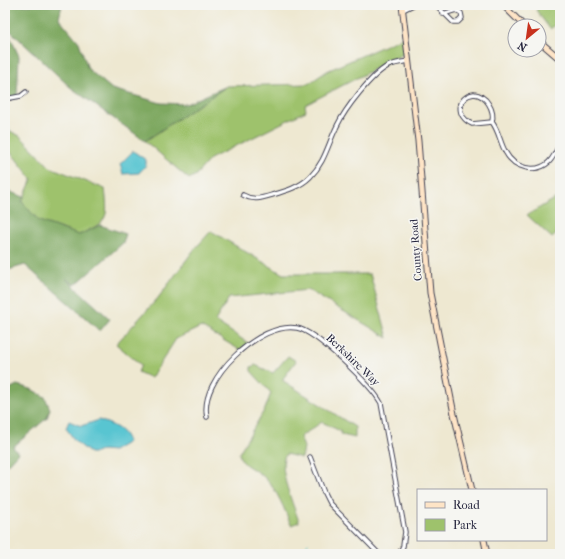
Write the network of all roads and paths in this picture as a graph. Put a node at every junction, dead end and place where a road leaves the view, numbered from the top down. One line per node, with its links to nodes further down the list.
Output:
1 (412, 5): 4 (street)
2 (436, 5): 5 (street)
3 (502, 5): 6 (street)
4 (402, 8): 9 (street, County Road)
5 (443, 14): 5 (street)
6 (516, 18)
7 (547, 48): 8 (street)
8 (560, 59)
9 (409, 61): 14 (street); 17 (street, County Road)
10 (26, 92): 11 (street)
11 (5, 99)
12 (492, 122): 12 (street); 13 (street)
13 (560, 143)
14 (243, 195)
15 (207, 417): 20 (street, Berkshire Way)
16 (310, 457): 19 (street)
17 (472, 489)
18 (484, 541): 21 (street)
19 (379, 554)
20 (399, 554)
21 (487, 554)

